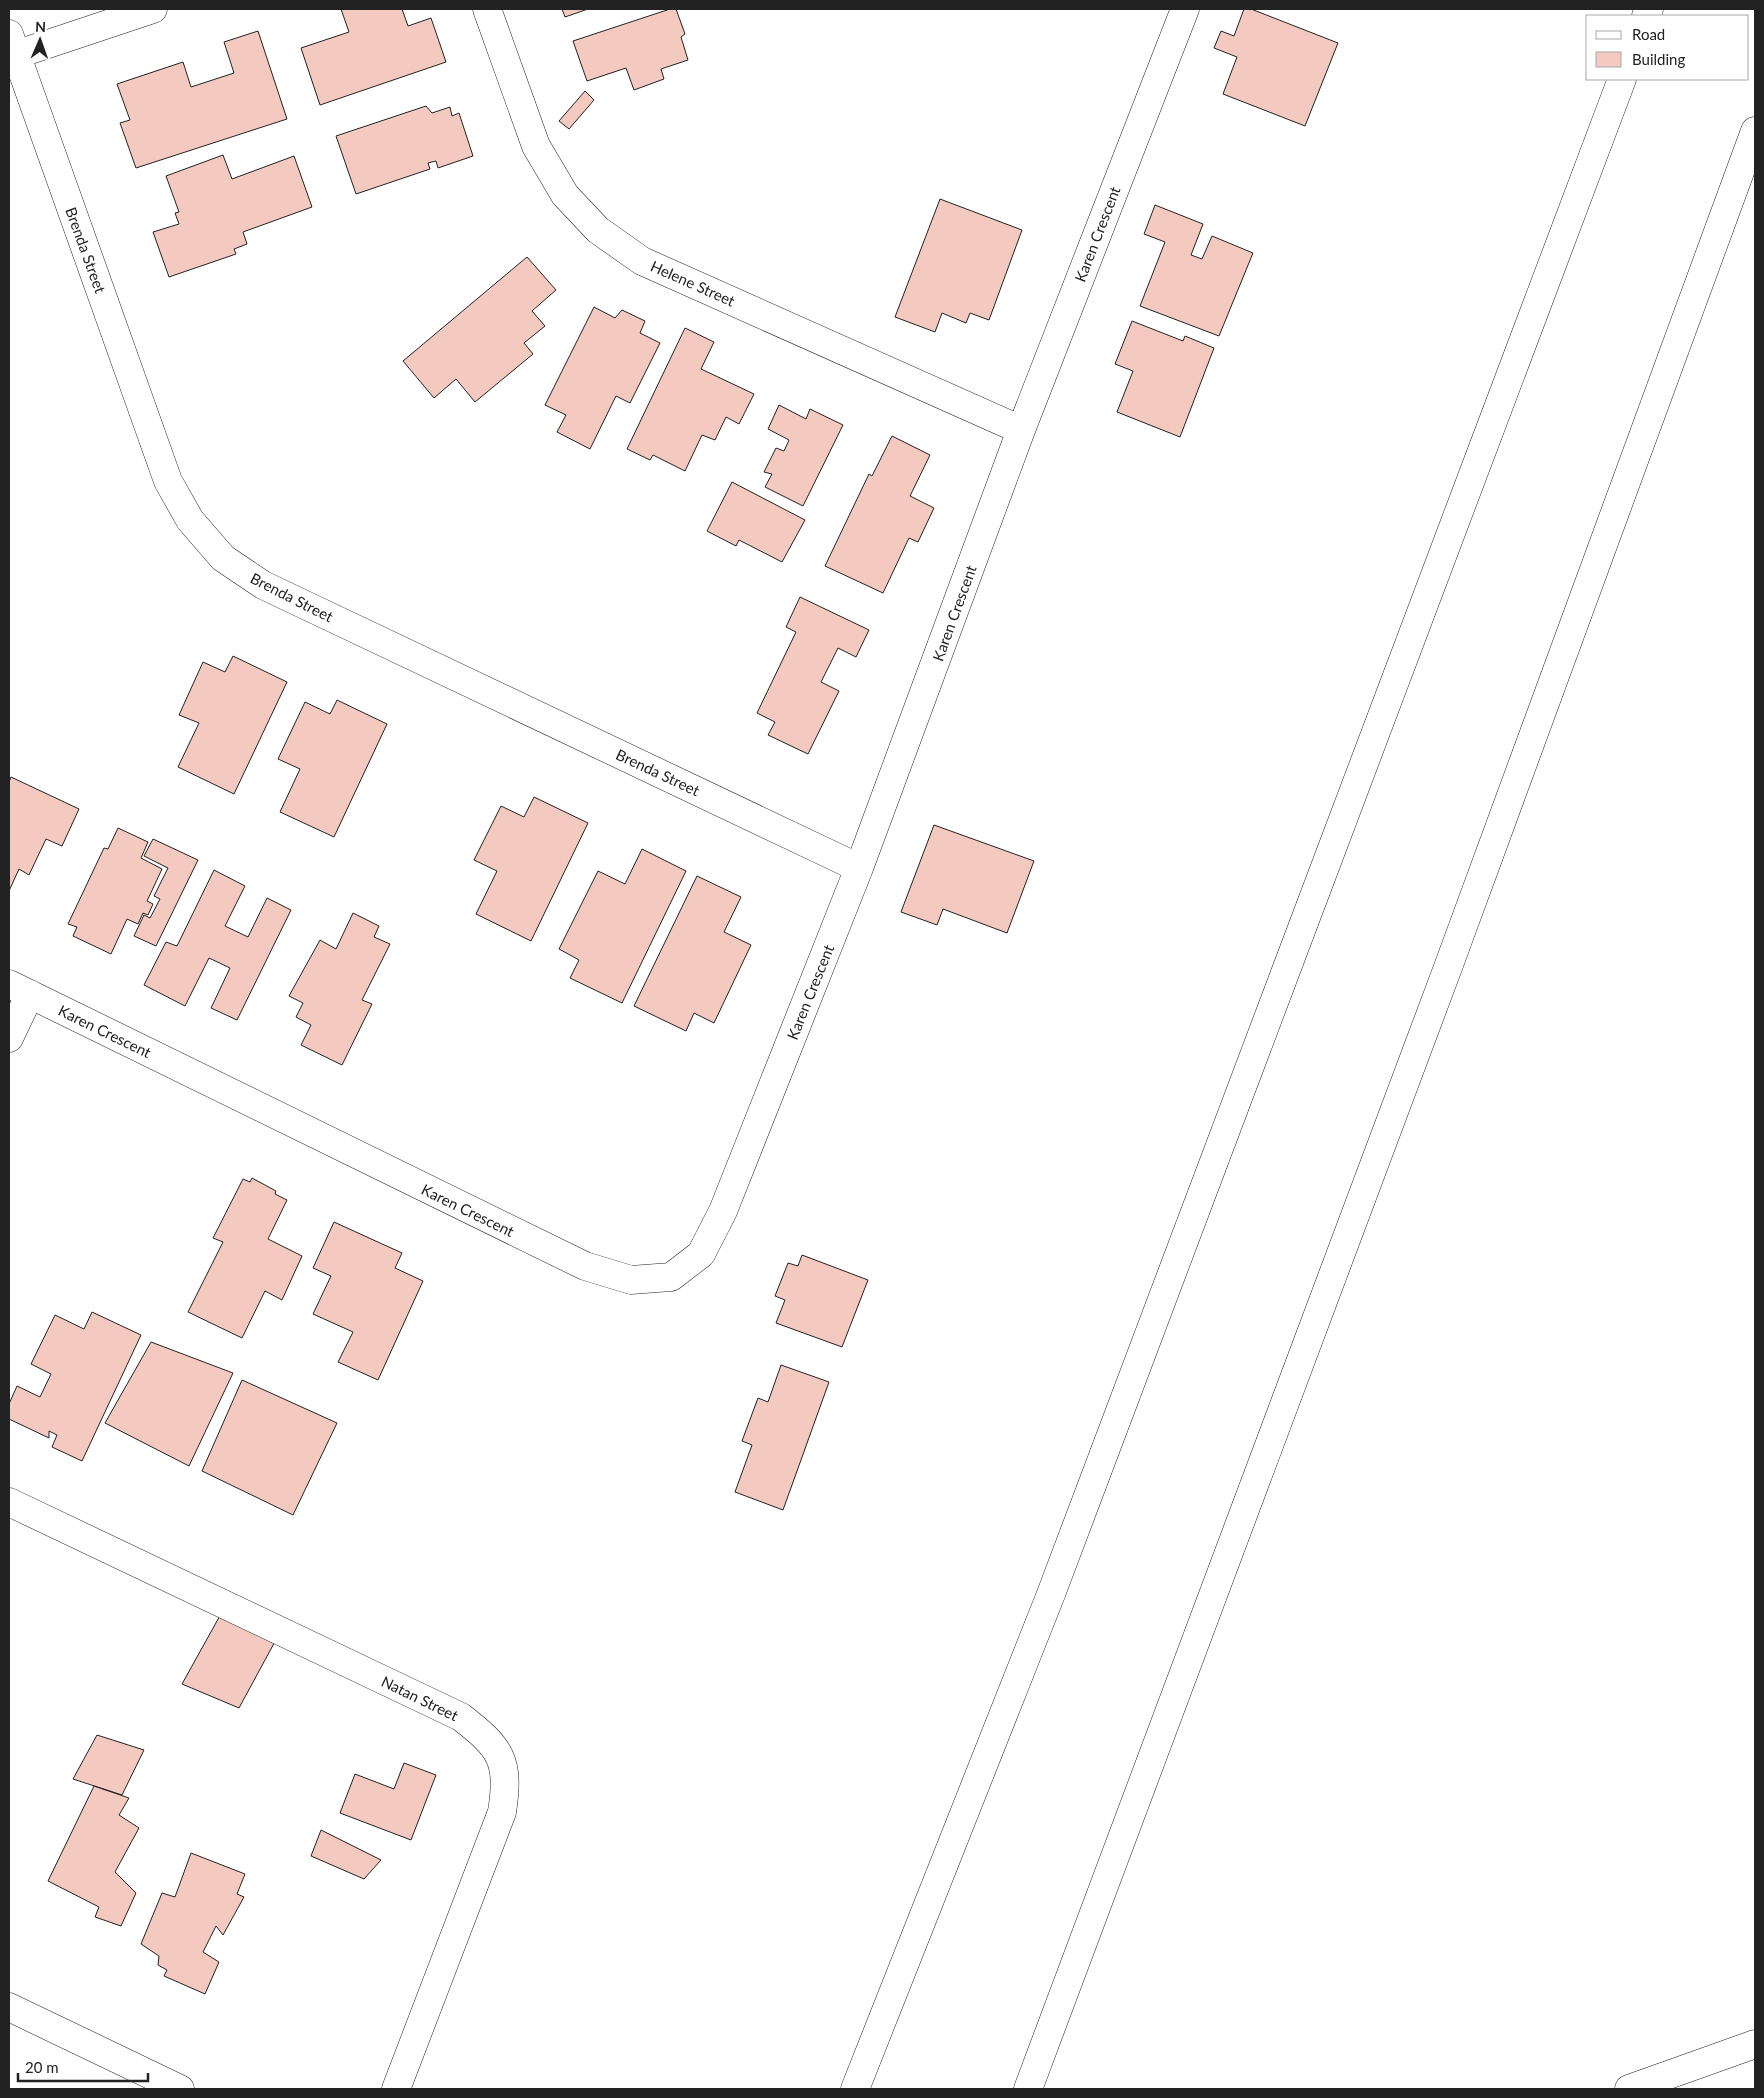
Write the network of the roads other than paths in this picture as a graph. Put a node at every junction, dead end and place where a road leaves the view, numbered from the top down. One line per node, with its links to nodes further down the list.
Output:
1 (153, 9): 4 (main road)
2 (487, 9): 7 (main road, Helene Street)
3 (1185, 9): 7 (main road, Karen Crescent)
4 (11, 48): 8 (main road, Brenda Street)
5 (1622, 80): 16 (main road)
6 (1755, 131): 17 (main road)
7 (1021, 430): 8 (main road, Karen Crescent)
8 (859, 868): 9 (main road, Karen Crescent)
9 (19, 989): 10 (main road)
10 (9, 1038)
11 (9, 1502): 15 (main road, Natan Street)
12 (9, 2007): 14 (main road)
13 (1755, 2044): 18 (main road)
14 (180, 2089)
15 (396, 2089)
16 (855, 2089)
17 (1028, 2089)
18 (1629, 2089)

